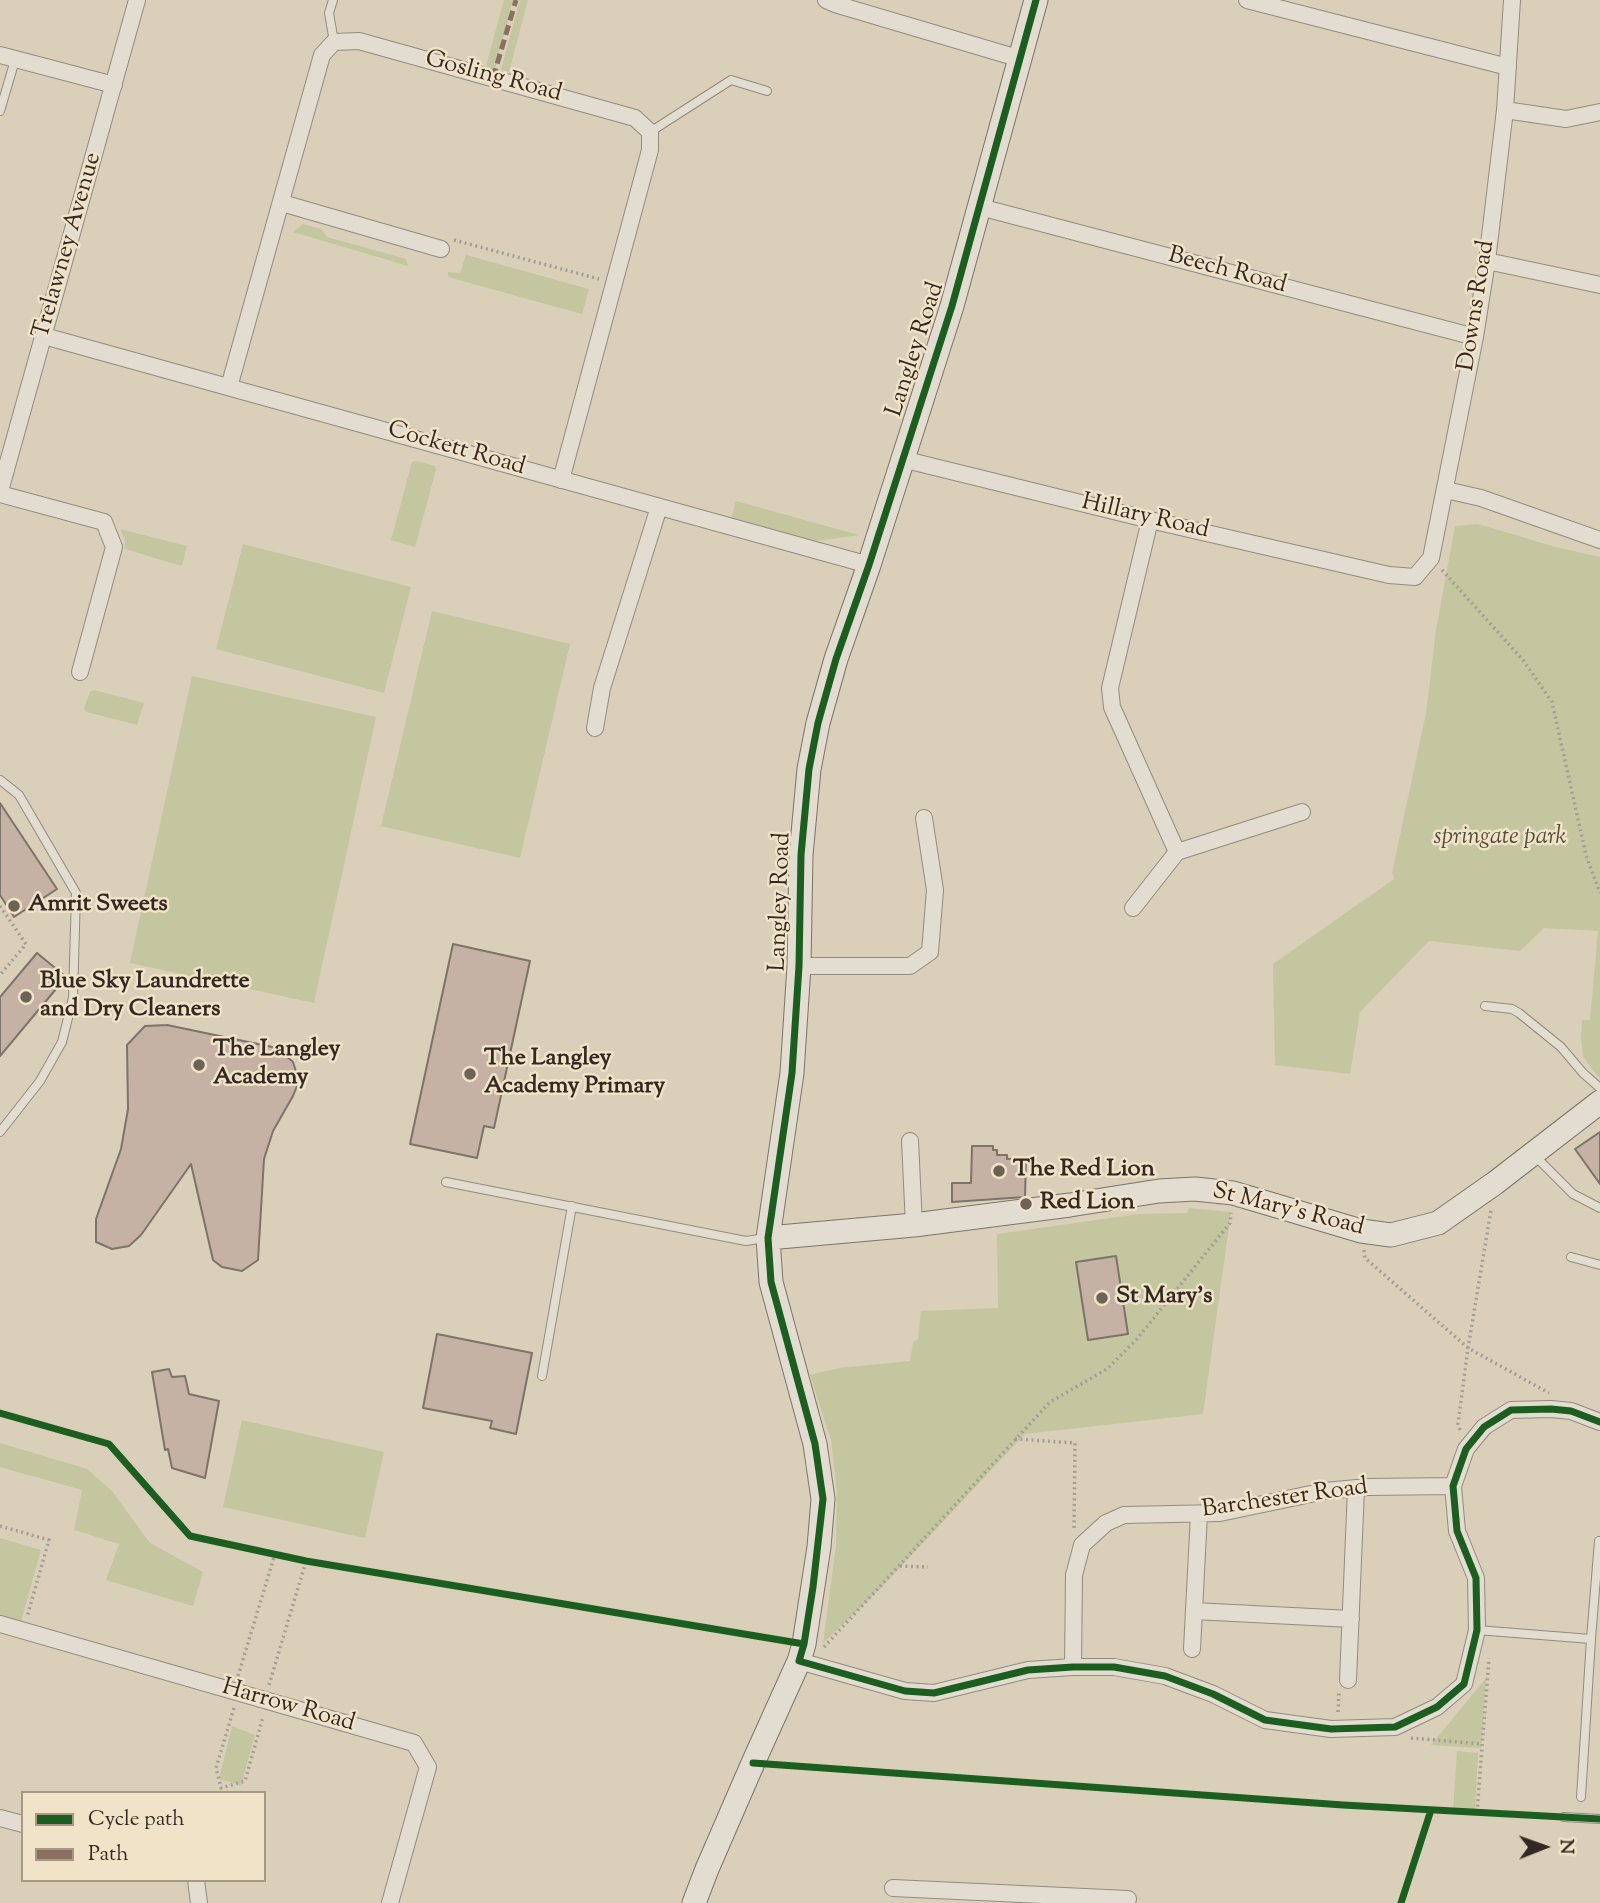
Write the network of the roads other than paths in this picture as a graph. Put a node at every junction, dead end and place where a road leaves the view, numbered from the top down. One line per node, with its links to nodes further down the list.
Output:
1 (137, 0): 11 (street, Trelawney Avenue)
2 (333, 0): 7 (lane)
3 (826, 0): 9 (street)
4 (1036, 0): 9 (street, Langley Road)
5 (1247, 0): 10 (street)
6 (1512, 0): 10 (street, Downs Road)
7 (334, 42): 16 (street, Gosling Road); 17 (street)
8 (7, 58): 11 (street); 14 (lane)
9 (1021, 59): 18 (street, Langley Road)
10 (1508, 67): 13 (street, Downs Road)
11 (114, 85): 22 (street, Trelawney Avenue)
12 (767, 91): 16 (lane)
13 (1505, 110): 15 (street); 20 (street, Downs Road)
14 (0, 111)
15 (1600, 112)
16 (650, 132): 26 (street)
17 (282, 203): 19 (street); 24 (street)
18 (980, 207): 23 (street, Beech Road); 25 (street, Langley Road)
19 (441, 249)
20 (1487, 261): 21 (street); 23 (street, Downs Road)
21 (1600, 285)
22 (44, 336): 24 (street, Cockett Road); 28 (street, Trelawney Avenue)
23 (1475, 337): 27 (street, Downs Road)
24 (229, 387): 26 (street, Cockett Road)
25 (902, 459): 30 (street, Hillary Road); 32 (street, Langley Road)
26 (561, 480): 29 (street, Cockett Road)
27 (1446, 490): 31 (street); 33 (street, Downs Road)
28 (0, 493): 34 (street)
29 (659, 507): 32 (street, Cockett Road); 35 (street)
30 (1150, 520): 33 (street, Hillary Road); 39 (street)
31 (1600, 540)
32 (869, 565): 41 (street, Langley Road)
33 (1389, 575)
34 (80, 672)
35 (594, 728)
36 (0, 780): 45 (lane)
37 (1302, 812): 39 (street)
38 (924, 818): 41 (street)
39 (1177, 852): 40 (street)
40 (1133, 908)
41 (799, 966): 52 (street, Langley Road)
42 (1485, 1006): 43 (lane)
43 (1600, 1088)
44 (1600, 1101): 47 (street, St Mary's Road)
45 (0, 1132)
46 (910, 1141): 51 (street)
47 (1533, 1154): 50 (lane); 51 (street, St Mary's Road)
48 (446, 1182): 49 (lane)
49 (572, 1206): 52 (lane); 55 (lane)
50 (1600, 1208)
51 (914, 1225): 52 (street, St Mary's Road)
52 (768, 1238): 67 (street, Langley Road)
53 (1571, 1257): 54 (lane)
54 (1600, 1265)
55 (542, 1376)
56 (1600, 1422): 57 (street)
57 (1453, 1486): 58 (street, Barchester Road); 64 (street)
58 (1356, 1488): 59 (street, Barchester Road); 62 (street)
59 (1199, 1514): 61 (street); 68 (street, Barchester Road)
60 (1599, 1541): 65 (lane)
61 (1194, 1611): 62 (street); 66 (street)
62 (1351, 1619): 69 (street)
63 (0, 1624): 80 (street, Harrow Road)
64 (1484, 1631): 65 (lane); 68 (street)
65 (1591, 1639): 70 (lane)
66 (1192, 1649)
67 (802, 1653): 68 (street); 81 (street, Langley Road)
68 (1073, 1667)
69 (1348, 1681)
70 (1581, 1797)
71 (1564, 1817): 73 (lane)
72 (0, 1818): 74 (street)
73 (1600, 1819)
74 (21, 1823)
75 (196, 1882): 79 (street)
76 (894, 1888): 77 (street)
77 (1067, 1899): 78 (street)
78 (1128, 1899)
79 (199, 1903)
80 (390, 1903)
81 (694, 1903)

